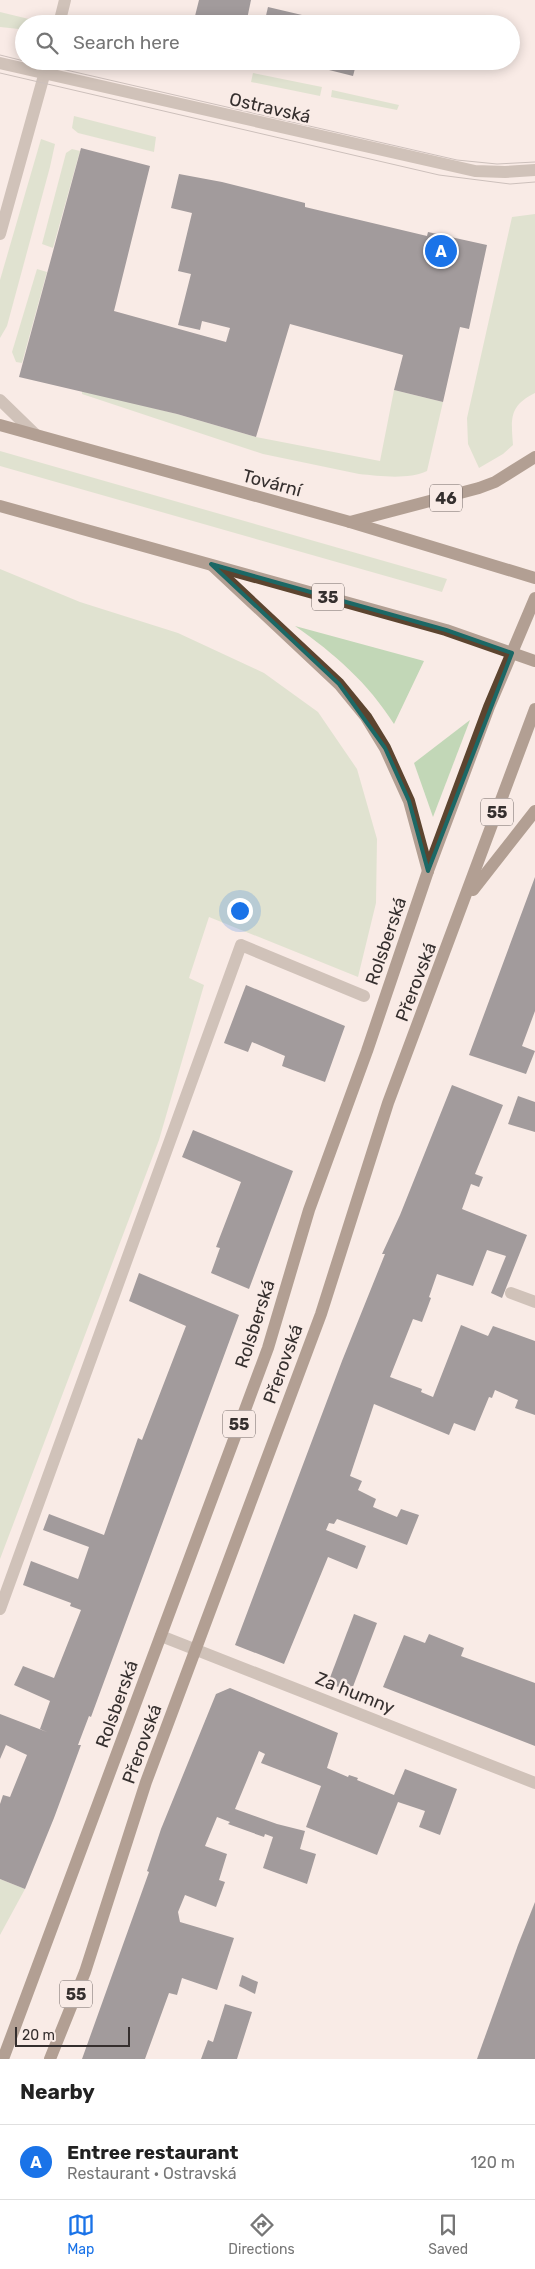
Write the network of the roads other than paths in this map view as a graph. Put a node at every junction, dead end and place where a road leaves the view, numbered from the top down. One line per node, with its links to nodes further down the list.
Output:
1 (65, 0): 2 (street)
2 (61, 15)
3 (0, 63): 4 (street, Ostravská)
4 (15, 67)
5 (28, 70): 7 (street, Ostravská)
6 (45, 70): 7 (street)
7 (44, 74): 8 (street, Ostravská); 9 (street)
8 (535, 170)
9 (0, 234)
10 (0, 400): 12 (street)
11 (0, 425): 12 (main road, Tovární)
12 (36, 434): 15 (main road, Tovární)
13 (535, 457): 15 (main road, 46)
14 (0, 506): 16 (main road, 35)
15 (350, 522): 17 (main road, Tovární)
16 (211, 564): 19 (main road, 35); 23 (main road)
17 (535, 578)
18 (535, 598): 19 (main road, Rolsberská)
19 (512, 653): 20 (main road, 35); 23 (main road, Rolsberská / 55)
20 (535, 661)
21 (535, 709): 24 (main road, Přerovská / 55)
22 (535, 811): 24 (main road)
23 (428, 871): 29 (main road, Rolsberská / 55)
24 (464, 902): 30 (main road, Přerovská / 55)
25 (364, 996): 28 (street)
26 (511, 1293): 27 (street)
27 (535, 1302)
28 (0, 1608)
29 (161, 1636): 30 (street, Za humny); 32 (main road, Rolsberská / 55)
30 (195, 1649): 31 (street, Za humny); 33 (main road, Přerovská / 55)
31 (535, 1783)
32 (3, 2059)
33 (50, 2059)

